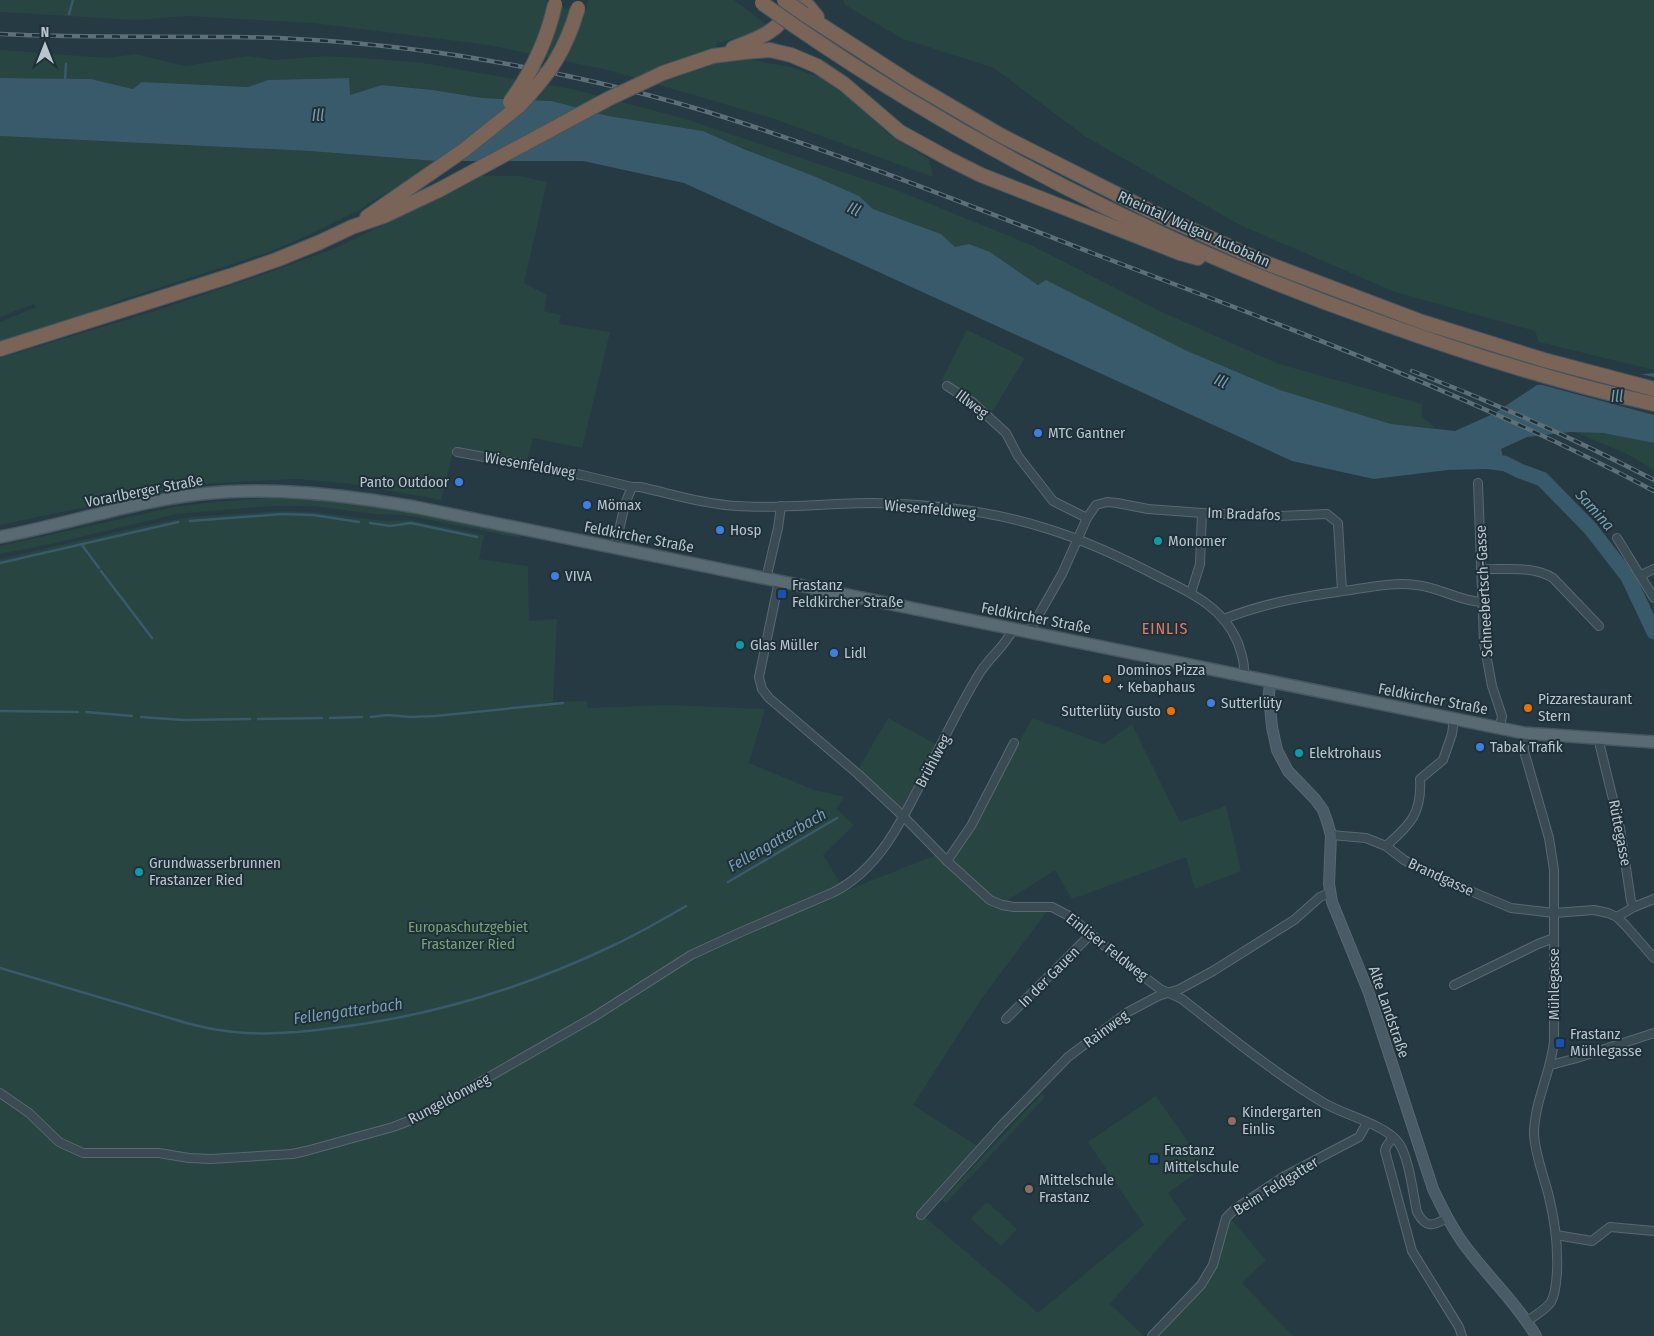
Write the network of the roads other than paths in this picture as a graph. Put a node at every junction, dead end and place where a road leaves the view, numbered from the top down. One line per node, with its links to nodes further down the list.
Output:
1 (784, 0): 6 (highway, Rheintal/Walgau Autobahn, bridge)
2 (792, 0): 7 (highway)
3 (555, 2): 8 (highway, bridge)
4 (760, 2): 10 (highway, Rheintal/Walgau Autobahn, bridge)
5 (578, 4): 8 (highway, bridge)
6 (805, 7): 13 (highway, Rheintal/Walgau Autobahn)
7 (713, 56): 9 (highway, bridge); 10 (highway)
8 (492, 127): 9 (highway)
9 (352, 227): 11 (highway)
10 (1235, 267): 14 (highway, Rheintal/Walgau Autobahn)
11 (0, 348)
12 (947, 386): 21 (street, Illweg)
13 (1654, 388)
14 (1654, 404)
15 (457, 452): 17 (street, Wiesenfeldweg)
16 (1478, 483): 26 (street, Schneebertsch-Gasse)
17 (632, 488): 18 (street, Wiesenfeldweg); 25 (street)
18 (781, 506): 23 (street, Wiesenfeldweg); 29 (street)
19 (415, 507): 22 (main road, Vorarlberger Straße); 25 (main road, Feldkircher Straße)
20 (1202, 513): 21 (street, Im Bradafos); 31 (street, Im Bradafos); 32 (street)
21 (1087, 518): 23 (street, Im Bradafos)
22 (0, 537)
23 (1076, 538): 32 (street, Wiesenfeldweg); 38 (street)
24 (1617, 538): 28 (street)
25 (615, 548): 29 (main road, Feldkircher Straße)
26 (1481, 569): 34 (street, Schneebertsch-Gasse); 36 (street)
27 (1654, 570): 28 (street)
28 (1641, 575): 33 (street)
29 (766, 579): 30 (main road, Feldkircher Straße)
30 (779, 582): 37 (main road, Feldkircher Straße); 47 (street, Einliser Feldweg)
31 (1342, 591): 34 (street); 35 (street)
32 (1191, 593): 35 (street, Wiesenfeldweg)
33 (1654, 598)
34 (1482, 602): 42 (street, Schneebertsch-Gasse)
35 (1224, 619): 39 (street, Wiesenfeldweg)
36 (1600, 626)
37 (1013, 629): 38 (main road, Feldkircher Straße); 47 (street, Brühlweg)
38 (1029, 632): 39 (main road, Feldkircher Straße)
39 (1244, 676): 40 (main road, Feldkircher Straße)
40 (1270, 682): 41 (main road, Feldkircher Straße); 48 (main road, Alte Landstraße)
41 (1454, 718): 42 (main road, Feldkircher Straße); 49 (street)
42 (1500, 728): 43 (main road, Feldkircher Straße)
43 (1524, 733): 44 (main road, Feldkircher Straße); 55 (street, Mühlegasse)
44 (1600, 739): 45 (main road, Feldkircher Straße); 54 (street, Rüttegasse)
45 (1654, 742)
46 (1014, 743): 50 (street)
47 (904, 817): 50 (street, Einliser Feldweg); 51 (street, Brühlweg)
48 (1331, 835): 49 (street, Brandgasse); 52 (main road, Alte Landstraße)
49 (1386, 846): 55 (street, Brandgasse)
50 (947, 861): 57 (street, Einliser Feldweg)
51 (846, 886): 65 (street, Rungeldonweg)
52 (1329, 893): 61 (street, Rainweg); 69 (main road, Alte Landstraße)
53 (1654, 898): 54 (street)
54 (1634, 907): 56 (street)
55 (1554, 913): 56 (street, Brandgasse); 58 (street, Mühlegasse)
56 (1616, 917): 59 (street)
57 (1091, 934): 61 (street, Einliser Feldweg); 62 (street, In der Gauen)
58 (1554, 938): 60 (street); 64 (street, Mühlegasse)
59 (1654, 958)
60 (1454, 985)
61 (1169, 994): 66 (street, Einliser Feldweg); 68 (street, Rainweg)
62 (1006, 1019)
63 (1654, 1034): 64 (street)
64 (1551, 1064): 71 (street, Mühlegasse)
65 (0, 1093)
66 (1367, 1123): 67 (street, Einliser Feldweg); 73 (street, Beim Feldgatter)
67 (1393, 1137): 69 (street); 74 (street)
68 (921, 1215)
69 (1447, 1218): 72 (main road, Alte Landstraße)
70 (1654, 1231): 71 (street)
71 (1556, 1235): 72 (street, Mühlegasse)
72 (1527, 1321): 75 (main road, Alte Landstraße)
73 (1152, 1336)
74 (1462, 1336)
75 (1536, 1336)

